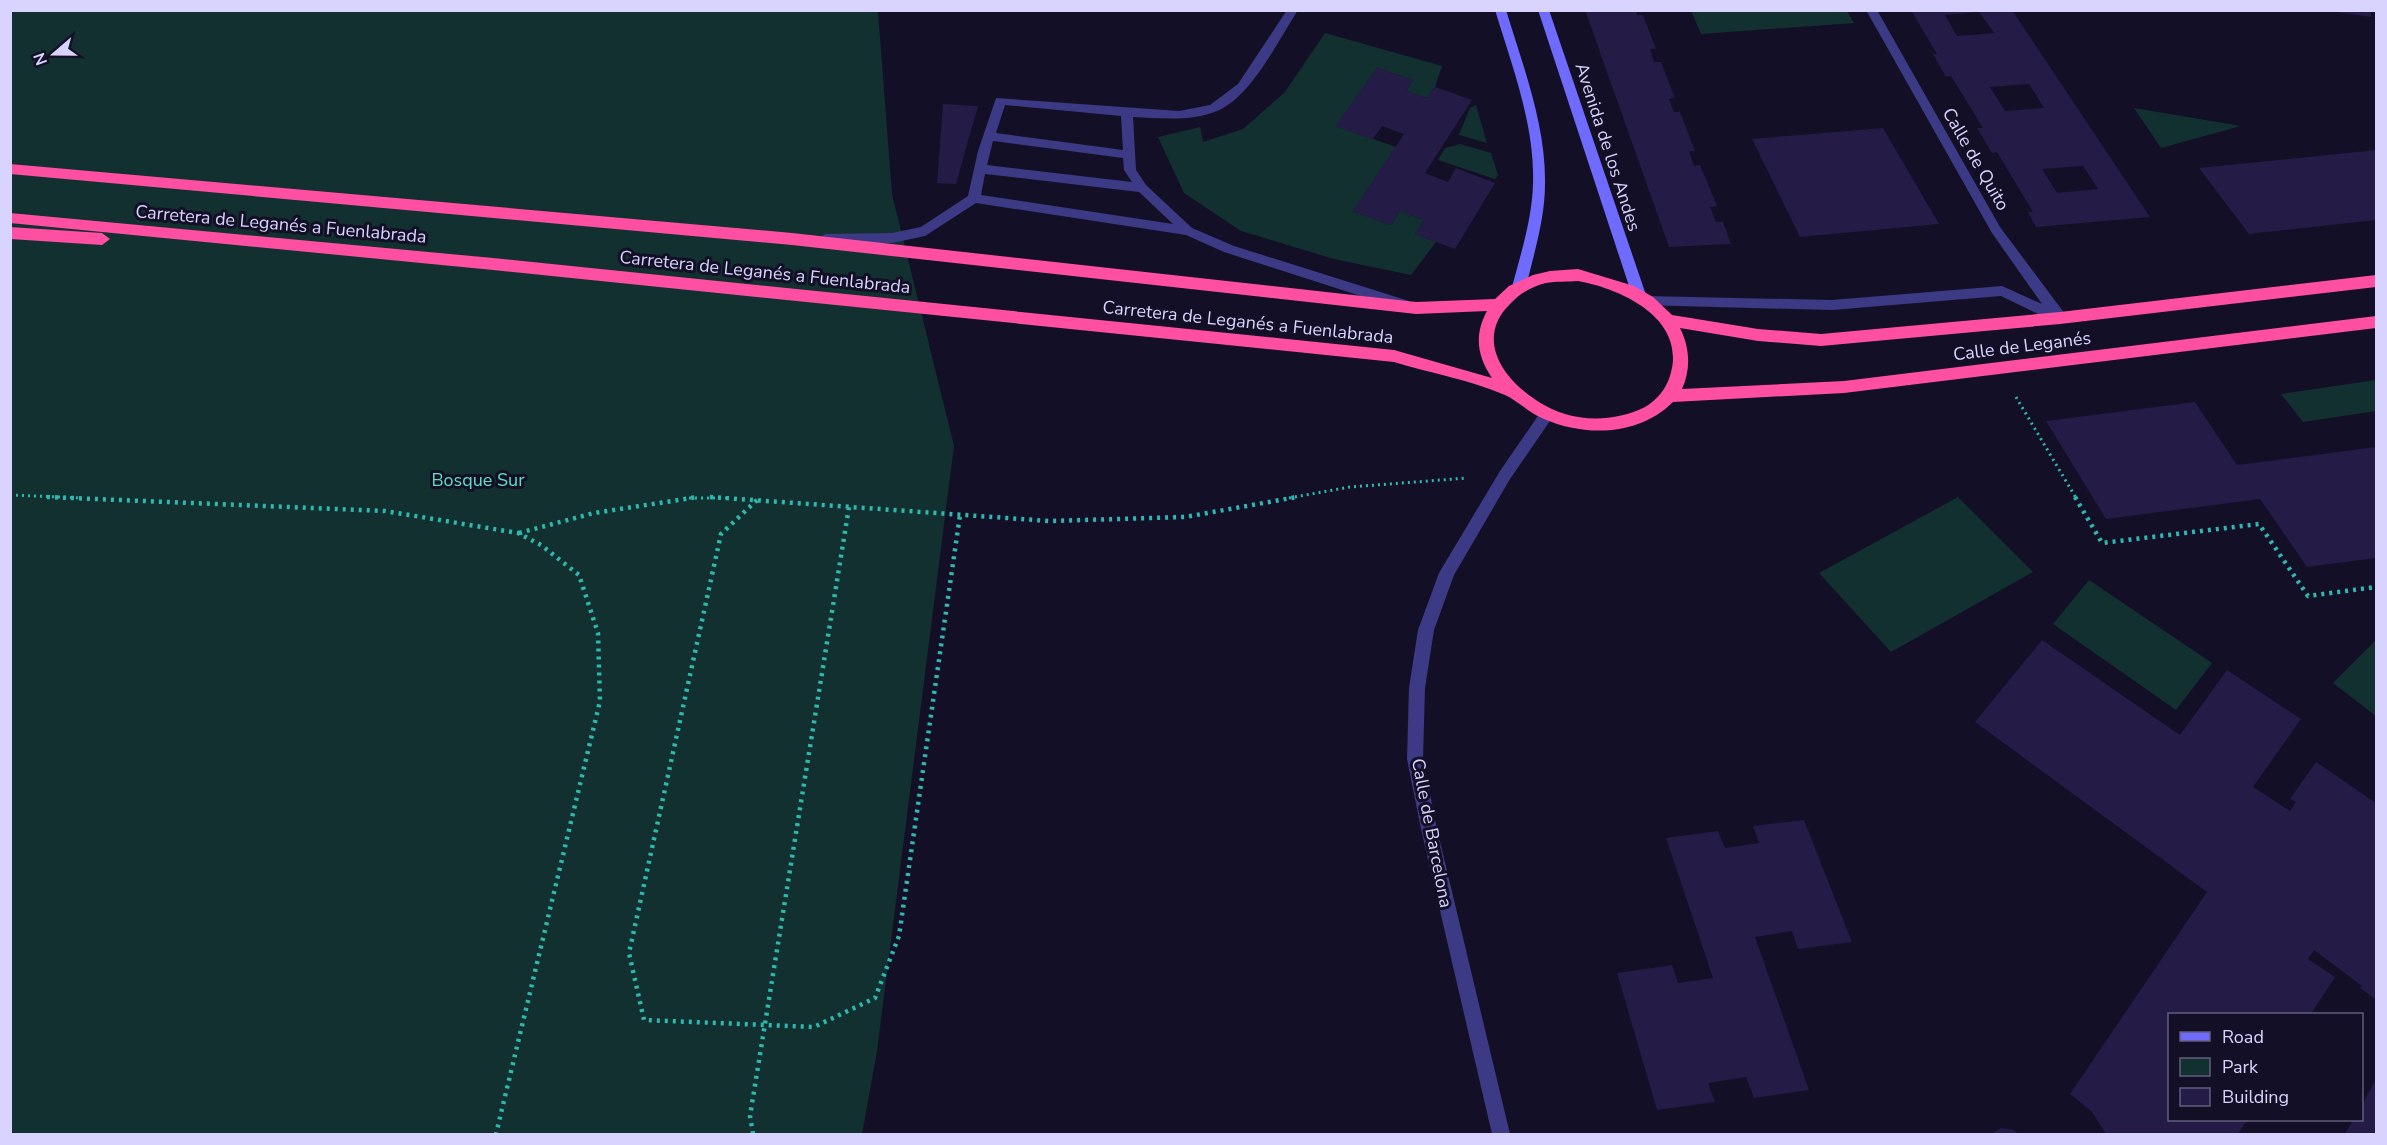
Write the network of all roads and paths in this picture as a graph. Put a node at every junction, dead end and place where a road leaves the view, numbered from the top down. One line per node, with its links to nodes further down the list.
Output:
1 (1293, 10): 5 (street)
2 (1500, 10): 18 (main road)
3 (1543, 10): 19 (main road, Avenida de los Andes)
4 (1872, 10): 22 (street, Calle de Quito)
5 (1127, 113): 6 (street); 7 (street)
6 (990, 136): 7 (street); 9 (street)
7 (1129, 155): 10 (street)
8 (10, 169): 15 (highway, Carretera de Leganés a Fuenlabrada)
9 (981, 169): 10 (street); 11 (street)
10 (1142, 188): 13 (street)
11 (974, 198): 13 (street); 15 (street)
12 (10, 218): 16 (highway, Carretera de Leganés a Fuenlabrada)
13 (1188, 231): 21 (street)
14 (10, 233): 16 (highway)
15 (792, 240): 21 (highway, Carretera de Leganés a Fuenlabrada)
16 (493, 264): 26 (highway, Carretera de Leganés a Fuenlabrada)
17 (2376, 281): 22 (highway, Calle de Leganés)
18 (1519, 287): 19 (highway); 20 (highway)
19 (1643, 298): 22 (street, Calle de Leganés); 23 (highway)
20 (1498, 305): 21 (highway, Carretera de Leganés a Fuenlabrada); 26 (highway)
21 (1416, 308)
22 (2060, 318): 23 (highway, Calle de Leganés)
23 (1668, 320): 27 (highway)
24 (2376, 322): 25 (highway, Calle de Leganés)
25 (1999, 368): 27 (highway, Calle de Leganés); 35 (path)
26 (1510, 390): 28 (highway)
27 (1670, 396): 28 (highway)
28 (1547, 414): 29 (street, Calle de Barcelona)
29 (1504, 475): 33 (path); 39 (street, Calle de Barcelona)
30 (10, 495): 34 (path)
31 (758, 500): 32 (path); 34 (path); 36 (path)
32 (849, 507): 33 (path); 36 (path)
33 (960, 515): 36 (path)
34 (518, 533): 37 (path)
35 (2376, 587)
36 (766, 1026): 38 (path)
37 (496, 1134)
38 (753, 1134)
39 (1500, 1134)

